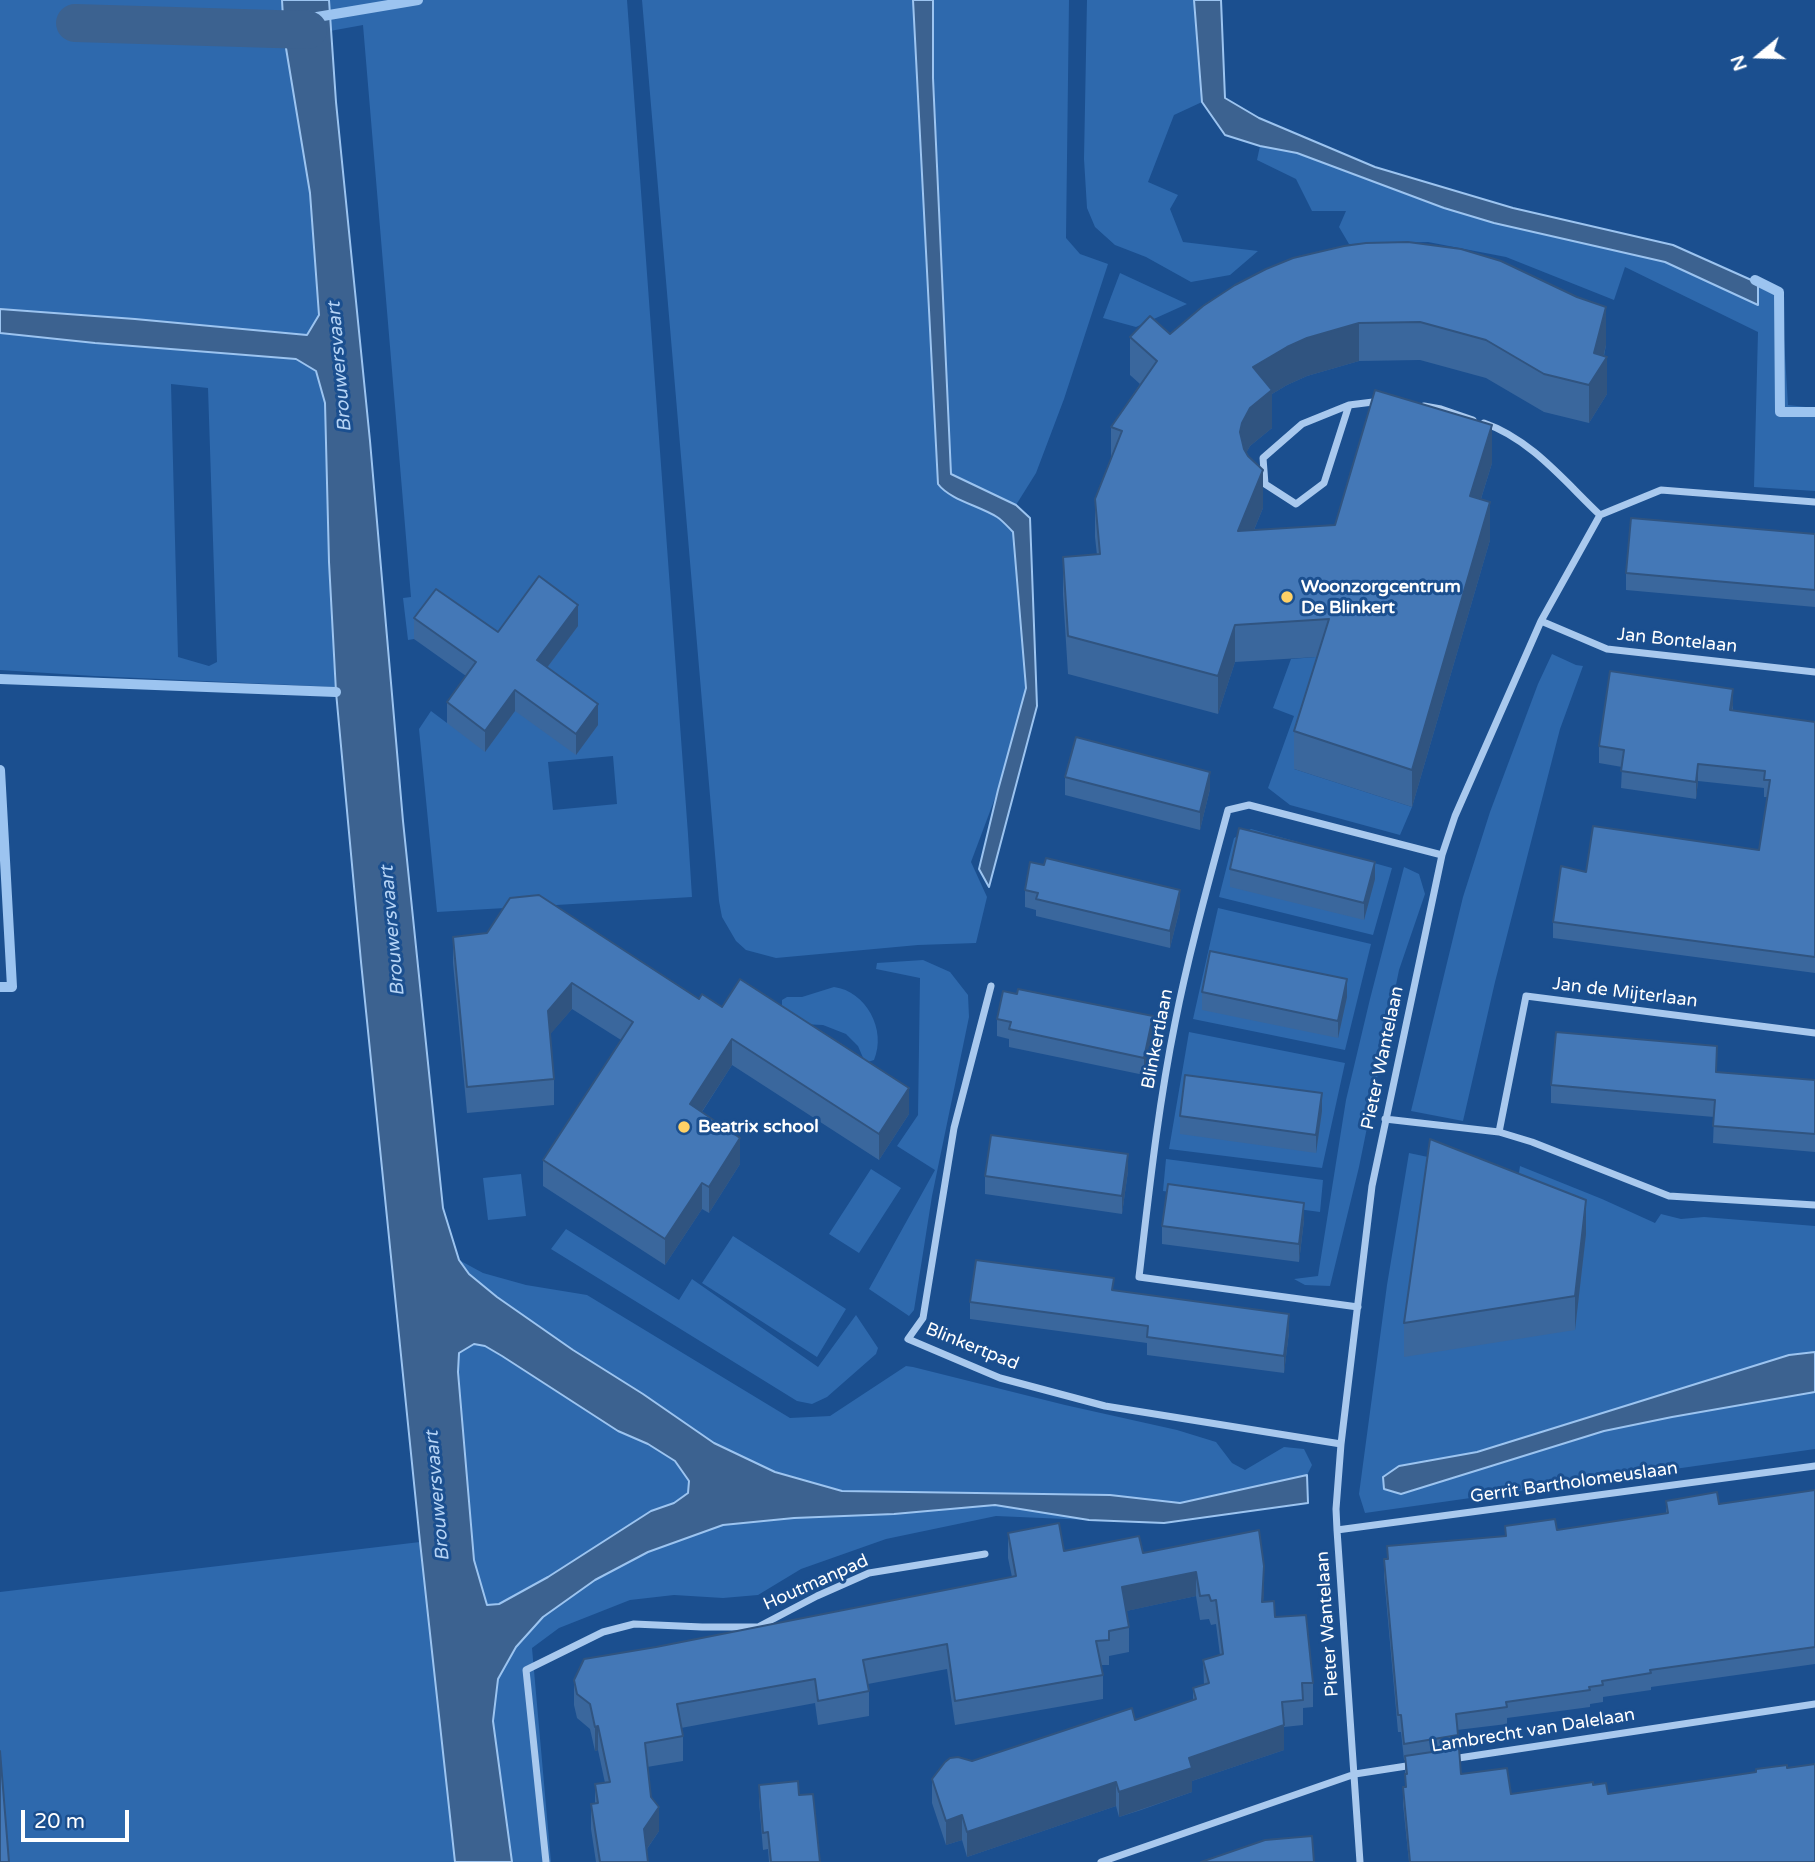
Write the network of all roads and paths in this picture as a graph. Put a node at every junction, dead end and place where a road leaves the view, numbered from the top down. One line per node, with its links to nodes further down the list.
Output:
1 (1394, 400): 3 (street)
2 (1417, 404): 5 (street)
3 (1349, 405): 3 (street)
4 (1815, 502): 5 (street)
5 (1600, 515): 6 (street, Pieter Wantelaan)
6 (1541, 621): 7 (street, Jan Bontelaan); 8 (street, Pieter Wantelaan)
7 (1815, 672)
8 (1443, 855): 11 (street, Pieter Wantelaan); 14 (street, Blinkertlaan)
9 (991, 986): 15 (street, Blinkertpad)
10 (1815, 1033): 12 (street, Jan de Mijterlaan)
11 (1385, 1119): 12 (street); 14 (street, Pieter Wantelaan)
12 (1499, 1132): 13 (street)
13 (1815, 1205)
14 (1358, 1307): 15 (street, Pieter Wantelaan)
15 (1341, 1444): 17 (street, Pieter Wantelaan)
16 (1815, 1466): 17 (street, Gerrit Bartholomeuslaan)
17 (1337, 1531): 22 (street, Pieter Wantelaan)
18 (985, 1554): 23 (street, Houtmanpad)
19 (1815, 1704): 20 (street, Lambrecht van Dalelaan)
20 (1449, 1760)
21 (1422, 1764): 22 (street, Lambrecht van Dalelaan)
22 (1354, 1774): 24 (street, Lambrecht van Dalelaan); 25 (street, Pieter Wantelaan)
23 (546, 1862)
24 (1101, 1862)
25 (1360, 1862)

